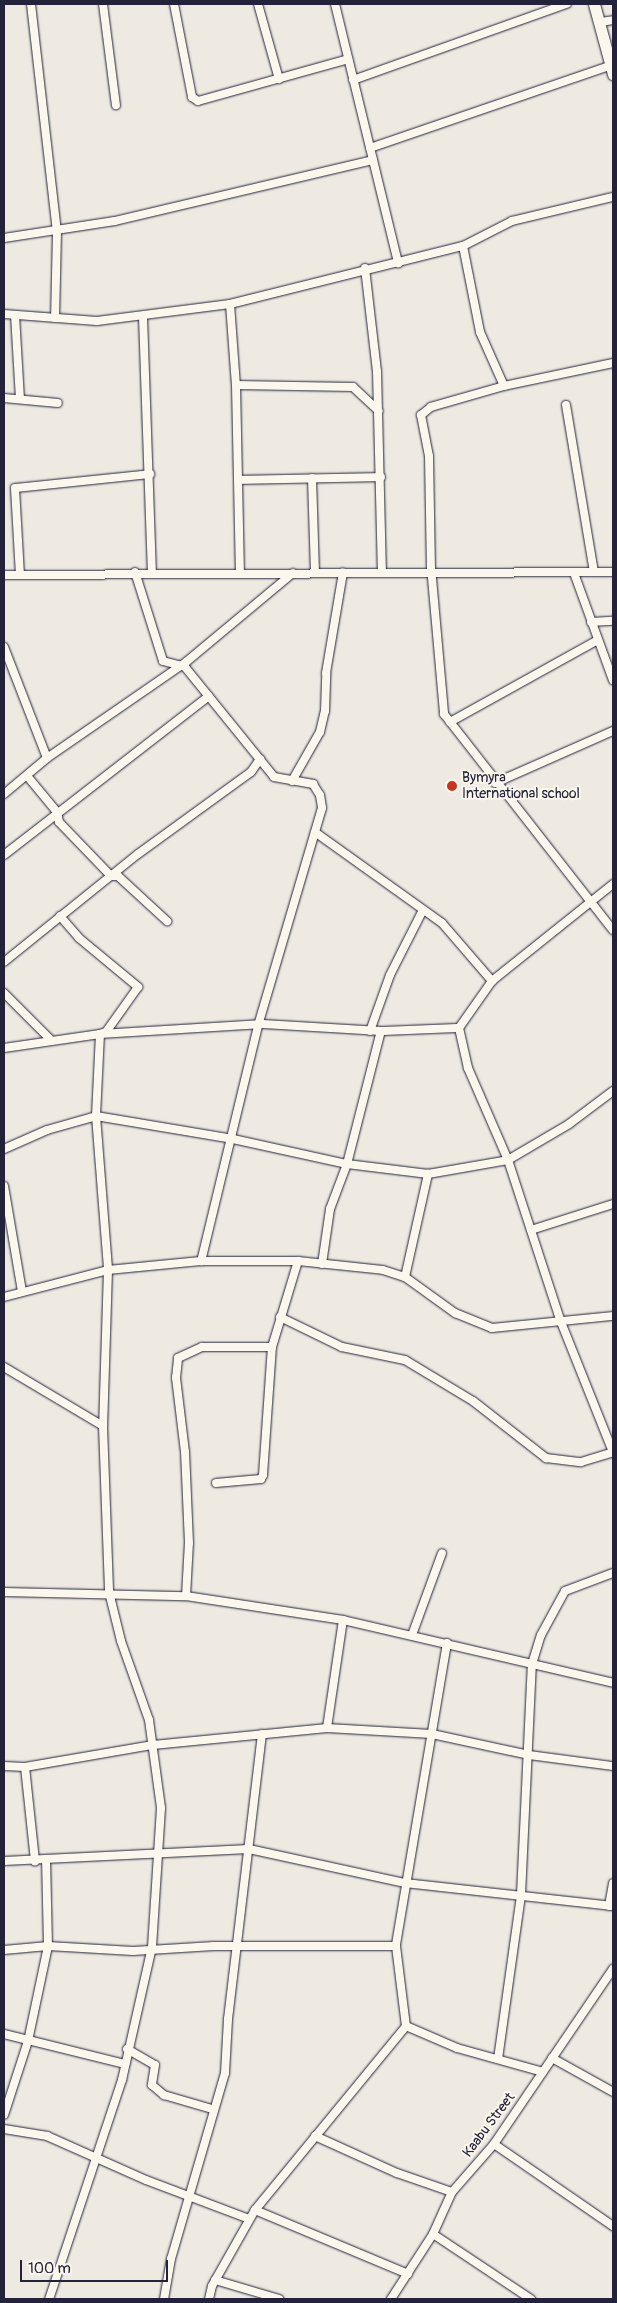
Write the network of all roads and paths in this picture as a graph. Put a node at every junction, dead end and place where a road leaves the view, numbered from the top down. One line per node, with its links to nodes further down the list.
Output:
1 (31, 4): 18 (street)
2 (103, 4): 14 (street)
3 (174, 4): 12 (street)
4 (258, 4): 12 (street)
5 (335, 4): 10 (street)
6 (567, 4): 13 (street)
7 (594, 4): 9 (street)
8 (613, 20): 9 (street)
9 (601, 22): 11 (street)
10 (348, 59): 12 (street); 13 (street)
11 (612, 70): 15 (street)
12 (279, 79)
13 (353, 80): 15 (street)
14 (116, 105)
15 (370, 148): 16 (street)
16 (373, 160): 18 (street); 21 (street)
17 (613, 197): 20 (street)
18 (57, 232): 19 (street); 27 (street)
19 (4, 238)
20 (463, 246): 21 (street); 30 (street)
21 (398, 263): 22 (street)
22 (365, 268): 23 (street); 35 (street)
23 (230, 304): 26 (street); 29 (street)
24 (4, 314): 25 (street)
25 (15, 315): 27 (street); 32 (street)
26 (143, 317): 27 (street); 36 (street)
27 (55, 318)
28 (613, 363): 30 (street)
29 (236, 385): 35 (street); 39 (street)
30 (504, 386): 43 (street)
31 (4, 398): 32 (street)
32 (20, 399): 33 (street)
33 (58, 403)
34 (566, 405): 44 (street)
35 (379, 411): 37 (street)
36 (150, 474): 41 (street); 52 (street)
37 (381, 477): 38 (street); 48 (street)
38 (312, 478): 39 (street); 47 (street)
39 (239, 480): 50 (street)
40 (135, 572): 41 (street); 52 (street); 57 (street)
41 (152, 572): 50 (street)
42 (343, 572): 47 (street); 48 (street); 67 (street)
43 (431, 572): 48 (street); 49 (street); 62 (street)
44 (594, 572): 45 (street); 49 (street)
45 (613, 572)
46 (294, 573): 47 (street); 50 (street); 57 (street)
47 (315, 573)
48 (382, 573)
49 (574, 573): 54 (street)
50 (240, 574)
51 (4, 575): 52 (street)
52 (20, 575)
53 (613, 621): 54 (street)
54 (591, 622): 55 (street)
55 (598, 640): 60 (street); 62 (street)
56 (4, 647): 58 (street)
57 (178, 665): 61 (street); 64 (street)
58 (13, 670): 59 (street); 64 (street)
59 (4, 673)
60 (613, 680)
61 (209, 696): 65 (street); 70 (street)
62 (450, 722): 68 (street)
63 (613, 731): 68 (street)
64 (47, 758): 66 (street)
65 (260, 760): 67 (street); 73 (street)
66 (28, 777): 69 (street); 70 (street)
67 (292, 781): 71 (street)
68 (495, 783): 75 (street)
69 (4, 794)
70 (56, 812): 72 (street); 73 (street)
71 (315, 832): 76 (street); 83 (street)
72 (4, 855)
73 (111, 876): 77 (street); 78 (street)
74 (613, 884): 75 (street)
75 (590, 900): 79 (street); 81 (street)
76 (423, 910): 81 (street); 85 (street)
77 (60, 916): 80 (street); 87 (street)
78 (167, 921)
79 (613, 930)
80 (4, 962)
81 (492, 981): 84 (street)
82 (4, 993): 88 (street)
83 (258, 1026): 85 (street); 87 (street); 92 (street)
84 (459, 1028): 86 (street); 94 (street)
85 (370, 1030): 86 (street)
86 (381, 1031): 95 (street)
87 (100, 1034): 88 (street); 91 (street)
88 (50, 1038): 89 (street)
89 (4, 1048)
90 (613, 1091): 94 (street)
91 (96, 1116): 92 (street); 93 (street); 103 (street)
92 (233, 1139): 95 (street); 100 (street)
93 (4, 1149)
94 (508, 1160): 96 (street); 99 (street)
95 (347, 1164): 96 (street); 102 (street)
96 (428, 1174): 104 (street)
97 (4, 1186): 105 (street)
98 (613, 1204): 99 (street)
99 (531, 1230): 109 (street)
100 (201, 1260): 101 (street); 103 (street)
101 (298, 1261): 102 (street); 108 (street)
102 (322, 1264): 104 (street)
103 (108, 1270): 105 (street); 112 (street)
104 (405, 1277): 109 (street)
105 (22, 1291): 106 (street)
106 (4, 1297)
107 (613, 1316): 109 (street)
108 (280, 1317): 110 (street); 114 (street)
109 (561, 1322): 113 (street)
110 (272, 1347): 115 (street); 120 (street)
111 (4, 1367): 112 (street)
112 (103, 1426): 119 (street)
113 (612, 1443): 114 (street)
114 (613, 1452)
115 (216, 1483)
116 (442, 1553): 122 (street)
117 (613, 1573): 124 (street)
118 (4, 1592): 119 (street)
119 (109, 1592): 120 (street); 129 (street)
120 (186, 1596): 121 (street)
121 (343, 1620): 122 (street); 126 (street)
122 (412, 1635): 123 (street)
123 (447, 1642): 124 (street); 128 (street)
124 (532, 1664): 125 (street); 130 (street)
125 (613, 1683)
126 (327, 1728): 127 (street); 128 (street)
127 (262, 1734): 129 (street); 134 (street)
128 (432, 1734): 130 (street); 139 (street)
129 (153, 1745): 133 (street); 135 (street)
130 (529, 1755): 132 (street); 141 (street)
131 (4, 1766): 133 (street)
132 (613, 1766)
133 (25, 1767): 136 (street)
134 (250, 1849): 135 (street); 139 (street); 146 (street)
135 (159, 1854): 137 (street); 145 (street)
136 (35, 1861): 137 (street); 138 (street)
137 (46, 1861): 143 (street)
138 (4, 1862)
139 (405, 1883): 141 (street); 144 (street)
140 (613, 1883): 142 (street)
141 (522, 1895): 142 (street); 154 (street)
142 (611, 1906)
143 (48, 1946): 145 (street); 147 (street); 151 (street)
144 (396, 1946): 146 (street); 149 (street)
145 (152, 1947): 146 (street); 152 (street)
146 (238, 1948): 158 (street)
147 (4, 1950)
148 (613, 1969): 153 (street, Kaabu Street)
149 (406, 2026): 154 (street); 161 (street)
150 (4, 2034): 151 (street)
151 (28, 2041): 155 (street); 159 (street)
152 (127, 2049): 155 (street); 158 (street)
153 (552, 2058): 156 (street, Kaabu Street); 157 (street)
154 (498, 2059): 156 (street)
155 (125, 2064): 163 (street)
156 (543, 2072): 162 (street, Kaabu Street)
157 (613, 2092)
158 (212, 2109): 165 (street)
159 (4, 2115)
160 (4, 2129): 163 (street)
161 (315, 2136): 164 (street); 166 (street)
162 (494, 2144): 164 (street, Kaabu Street); 168 (street)
163 (94, 2154): 165 (street); 172 (street)
164 (452, 2192): 169 (street, Kaabu Street)
165 (190, 2195): 167 (street); 173 (street)
166 (255, 2210): 167 (street); 170 (street)
167 (249, 2220): 171 (street)
168 (613, 2226)
169 (433, 2234): 170 (street, Kaabu Street); 177 (street)
170 (408, 2274): 176 (street, Kaabu Street)
171 (215, 2280): 174 (street); 175 (street)
172 (49, 2299)
173 (164, 2299)
174 (209, 2299)
175 (279, 2299)
176 (390, 2299)
177 (531, 2299)

